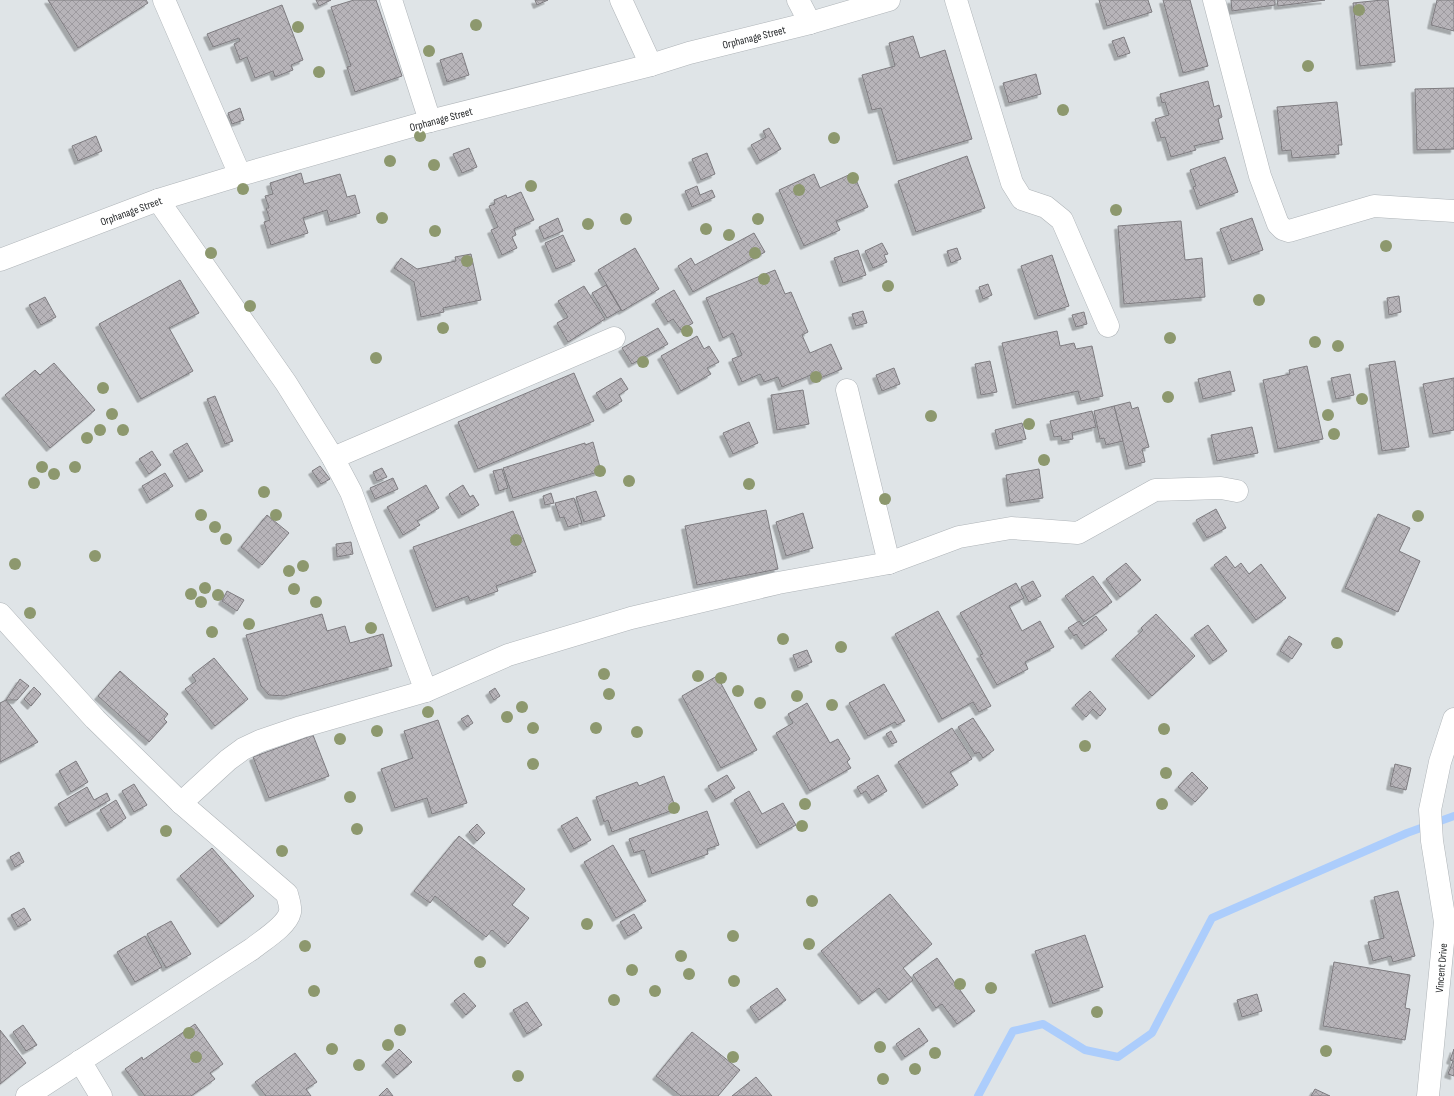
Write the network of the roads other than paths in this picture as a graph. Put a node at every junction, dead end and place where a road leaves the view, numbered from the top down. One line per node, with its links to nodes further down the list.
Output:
1 (164, 0): 11 (street)
2 (391, 0): 10 (street)
3 (621, 0): 9 (street)
4 (798, 0): 8 (street)
5 (889, 0): 8 (street, Orphanage Street)
6 (956, 0): 15 (street)
7 (1214, 0): 13 (street)
8 (810, 23): 9 (street, Orphanage Street)
9 (651, 65): 10 (street, Orphanage Street)
10 (430, 122): 11 (street, Orphanage Street)
11 (240, 175): 12 (street, Orphanage Street)
12 (158, 200): 14 (street, Orphanage Street); 18 (street)
13 (1454, 211)
14 (0, 260)
15 (1108, 326)
16 (614, 338): 18 (street)
17 (847, 390): 20 (street)
18 (333, 458): 22 (street)
19 (1237, 491): 20 (street)
20 (889, 563): 22 (street)
21 (0, 614): 24 (street)
22 (426, 691): 24 (street)
23 (1454, 719): 25 (street, Vincent Drive)
24 (181, 803): 26 (street)
25 (1450, 923): 29 (street, Vincent Drive)
26 (80, 1061): 27 (street); 28 (street)
27 (27, 1096)
28 (101, 1096)
29 (1428, 1096)

